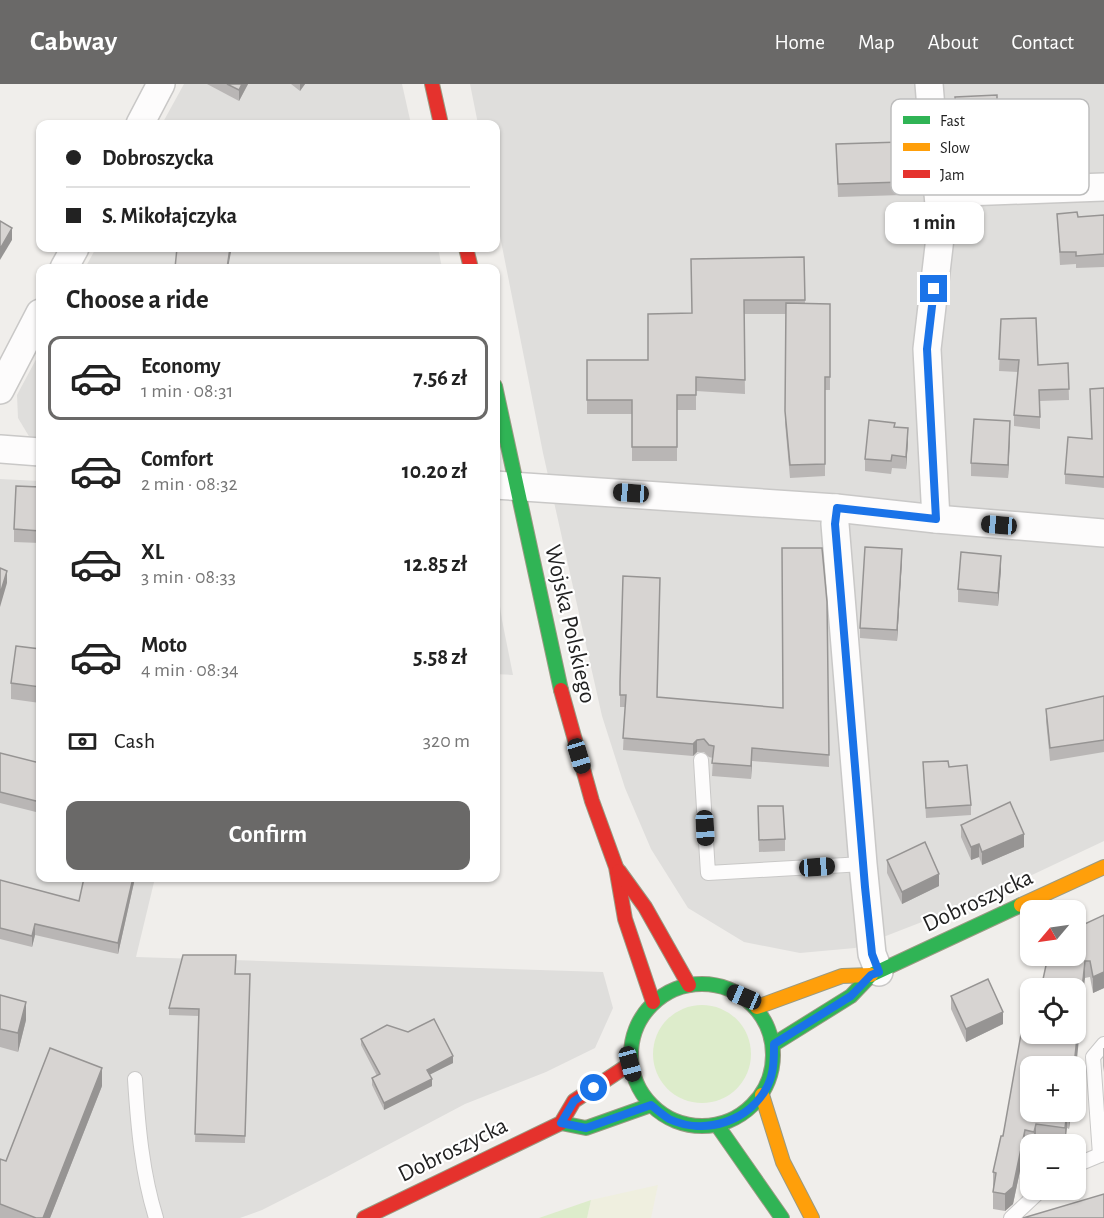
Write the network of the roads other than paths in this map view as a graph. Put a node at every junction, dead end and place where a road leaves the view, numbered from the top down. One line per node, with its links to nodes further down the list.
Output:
1 (161, 84): 5 (street)
2 (432, 84): 6 (main road)
3 (929, 84): 4 (street)
4 (930, 99)
5 (142, 120)
6 (440, 120)
7 (1104, 187): 8 (street)
8 (1089, 188)
9 (938, 195): 17 (street)
10 (36, 321): 11 (street)
11 (0, 390)
12 (500, 436): 15 (main road, Wojska Polskiego)
13 (0, 449): 14 (street)
14 (36, 453)
15 (505, 486): 16 (street); 21 (main road, Wojska Polskiego)
16 (837, 508): 17 (street); 20 (street)
17 (936, 519): 18 (street)
18 (1104, 533)
19 (701, 760): 20 (lane)
20 (863, 864): 23 (street)
21 (616, 867): 24 (main road, Wojska Polskiego); 25 (main road, Wojska Polskiego)
22 (1104, 867): 23 (main road, Dobroszycka)
23 (875, 974): 26 (main road, Dobroszycka); 27 (main road, Dobroszycka)
24 (689, 985): 25 (main road); 26 (main road)
25 (653, 1002): 29 (main road)
26 (757, 1007): 27 (main road)
27 (774, 1044): 31 (main road)
28 (1104, 1044): 35 (lane)
29 (630, 1064): 32 (main road); 33 (main road, Dobroszycka)
30 (135, 1079): 38 (lane)
31 (762, 1095): 34 (main road); 41 (main road)
32 (651, 1105): 33 (main road); 34 (main road)
33 (561, 1123): 39 (main road, Dobroszycka)
34 (717, 1125): 40 (main road)
35 (1102, 1155): 36 (lane)
36 (1086, 1161)
37 (1030, 1200): 42 (lane)
38 (156, 1218)
39 (364, 1218)
40 (782, 1218)
41 (812, 1218)
42 (1011, 1218)

